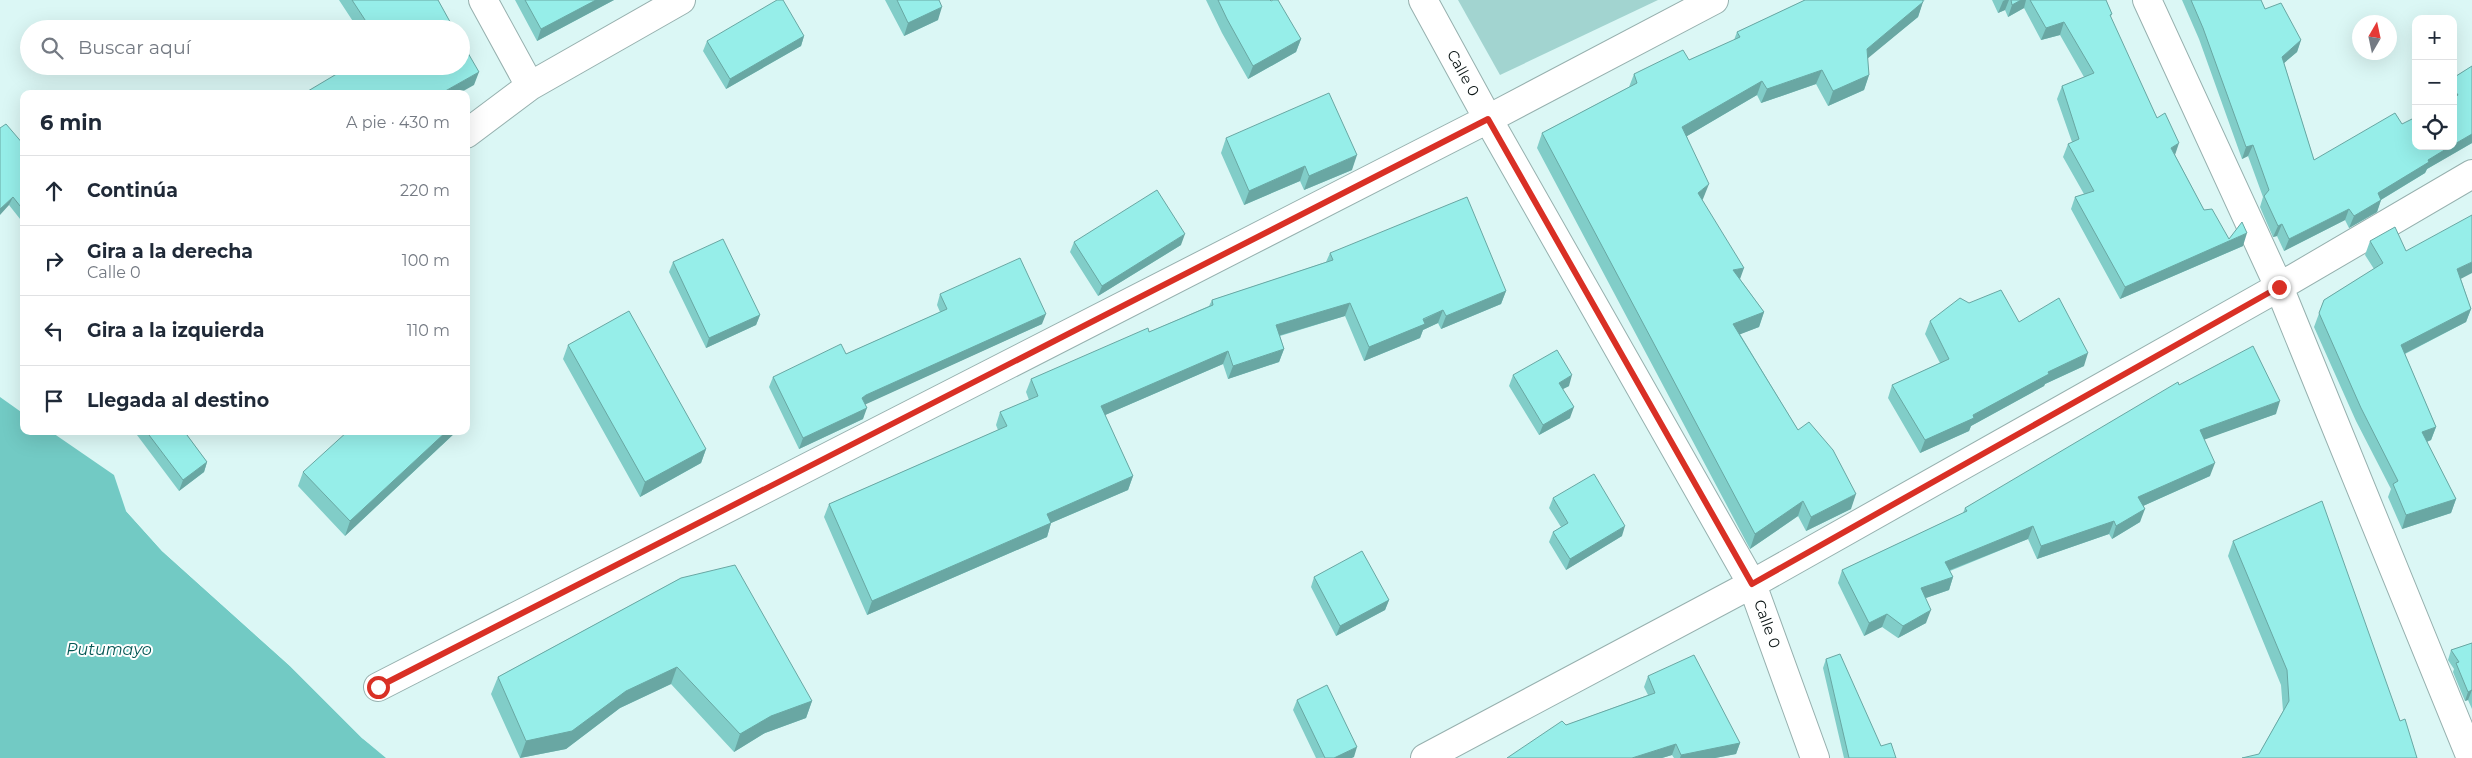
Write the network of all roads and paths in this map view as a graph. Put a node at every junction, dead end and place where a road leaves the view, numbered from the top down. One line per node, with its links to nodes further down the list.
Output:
1 (483, 0): 6 (street)
2 (681, 0): 6 (street)
3 (1424, 0): 7 (street, Calle 0)
4 (1714, 0): 7 (street)
5 (2147, 0): 10 (street)
6 (530, 86): 8 (street)
7 (1488, 119): 11 (street, Calle 0); 12 (street)
8 (470, 131)
9 (2472, 174): 10 (street)
10 (2279, 287): 11 (street); 15 (street)
11 (1752, 584): 13 (street); 14 (street, Calle 0)
12 (378, 687)
13 (1425, 758)
14 (1815, 758)
15 (2471, 758)

